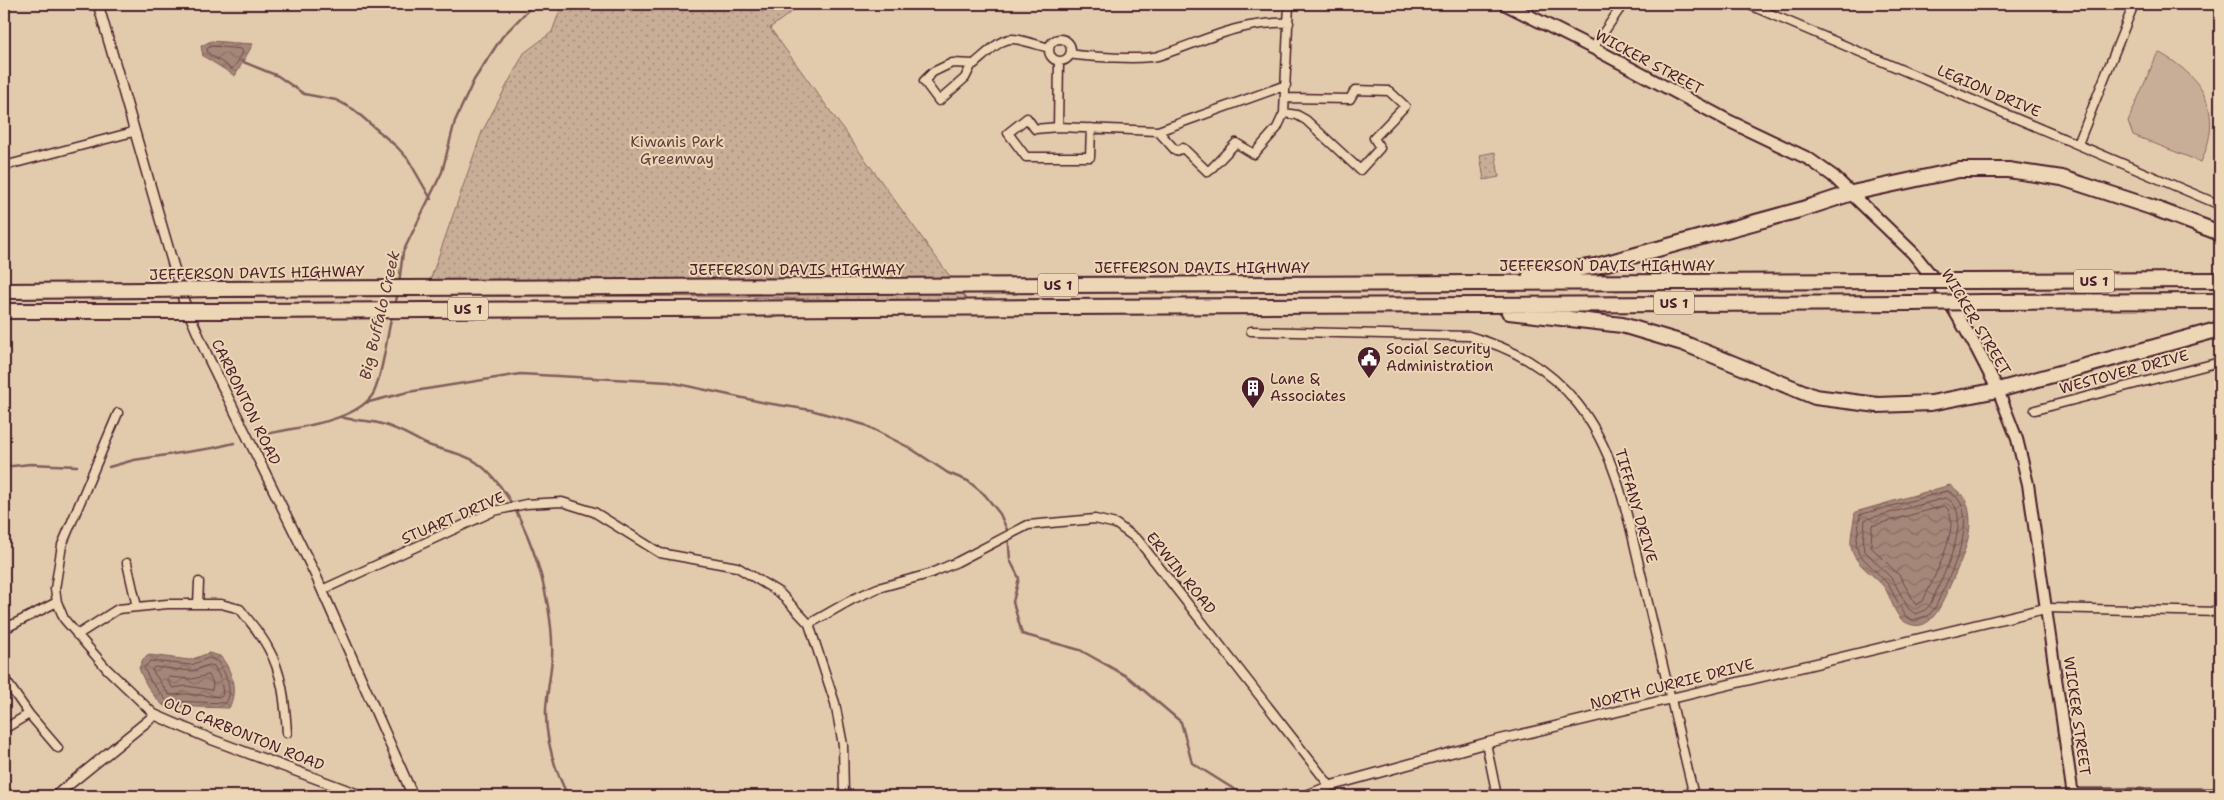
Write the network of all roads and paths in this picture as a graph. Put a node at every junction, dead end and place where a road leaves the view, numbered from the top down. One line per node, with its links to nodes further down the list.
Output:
1 (98, 4): 19 (street, CARBONTON ROAD)
2 (1289, 4): 7 (street)
3 (1505, 4): 9 (main road, WICKER STREET)
4 (1626, 4): 9 (street)
5 (1747, 4): 20 (street, LEGION DRIVE)
6 (2134, 4): 20 (street)
7 (1288, 23): 10 (street); 13 (street)
8 (1049, 48): 10 (street); 11 (street); 12 (street)
9 (1593, 48): 22 (main road, WICKER STREET)
10 (1070, 54): 11 (street)
11 (1059, 61): 16 (street)
12 (970, 66): 12 (street)
13 (1286, 86): 14 (street); 18 (street)
14 (1285, 98): 15 (street); 15 (street)
15 (1284, 113): 18 (street)
16 (1058, 127): 17 (street); 17 (street)
17 (1091, 128): 18 (street)
18 (1158, 131)
19 (134, 132): 21 (street); 39 (street, CARBONTON ROAD)
20 (2078, 144): 23 (street, LEGION DRIVE)
21 (4, 166)
22 (1852, 192): 24 (highway); 26 (highway); 34 (main road, WICKER STREET)
23 (2220, 205)
24 (2220, 233)
25 (2220, 280): 26 (highway, JEFFERSON DAVIS HIGHWAY / US 1, bridge)
26 (1464, 282): 27 (highway, JEFFERSON DAVIS HIGHWAY / US 1, bridge)
27 (4, 291)
28 (2220, 301): 29 (highway, US 1, bridge)
29 (1436, 304): 30 (highway, US 1, bridge); 34 (highway)
30 (4, 311)
31 (2220, 329): 34 (highway)
32 (1251, 331): 49 (street, TIFFANY DRIVE)
33 (2220, 362): 35 (street, WESTOVER DRIVE)
34 (1998, 390): 43 (main road, WICKER STREET)
35 (2034, 410)
36 (118, 413): 40 (street, OLD CARBONTON ROAD)
37 (127, 563): 42 (street)
38 (199, 582): 41 (street)
39 (322, 590): 45 (street, STUART DRIVE); 61 (street, CARBONTON ROAD)
40 (57, 602): 46 (street); 47 (street, OLD CARBONTON ROAD)
41 (198, 604): 42 (street); 53 (street)
42 (137, 607): 47 (street)
43 (2047, 608): 44 (street); 49 (street, NORTH CURRIE DRIVE); 58 (main road, WICKER STREET)
44 (2220, 612)
45 (809, 624): 56 (street, ERWIN ROAD); 62 (street, STUART DRIVE)
46 (4, 629)
47 (77, 635): 51 (street, OLD CARBONTON ROAD)
48 (4, 678): 50 (street)
49 (1672, 698): 54 (street, NORTH CURRIE DRIVE); 65 (street, TIFFANY DRIVE)
50 (28, 714): 52 (street); 55 (street)
51 (155, 715): 59 (street); 60 (street, OLD CARBONTON ROAD)
52 (4, 729)
53 (287, 733)
54 (1486, 744): 56 (street, NORTH CURRIE DRIVE); 64 (street)
55 (58, 748)
56 (1330, 786): 63 (street, NORTH CURRIE DRIVE)
57 (2220, 794): 58 (street)
58 (2073, 795)
59 (55, 796)
60 (370, 796)
61 (413, 796)
62 (844, 796)
63 (1305, 796)
64 (1497, 796)
65 (1694, 796)

